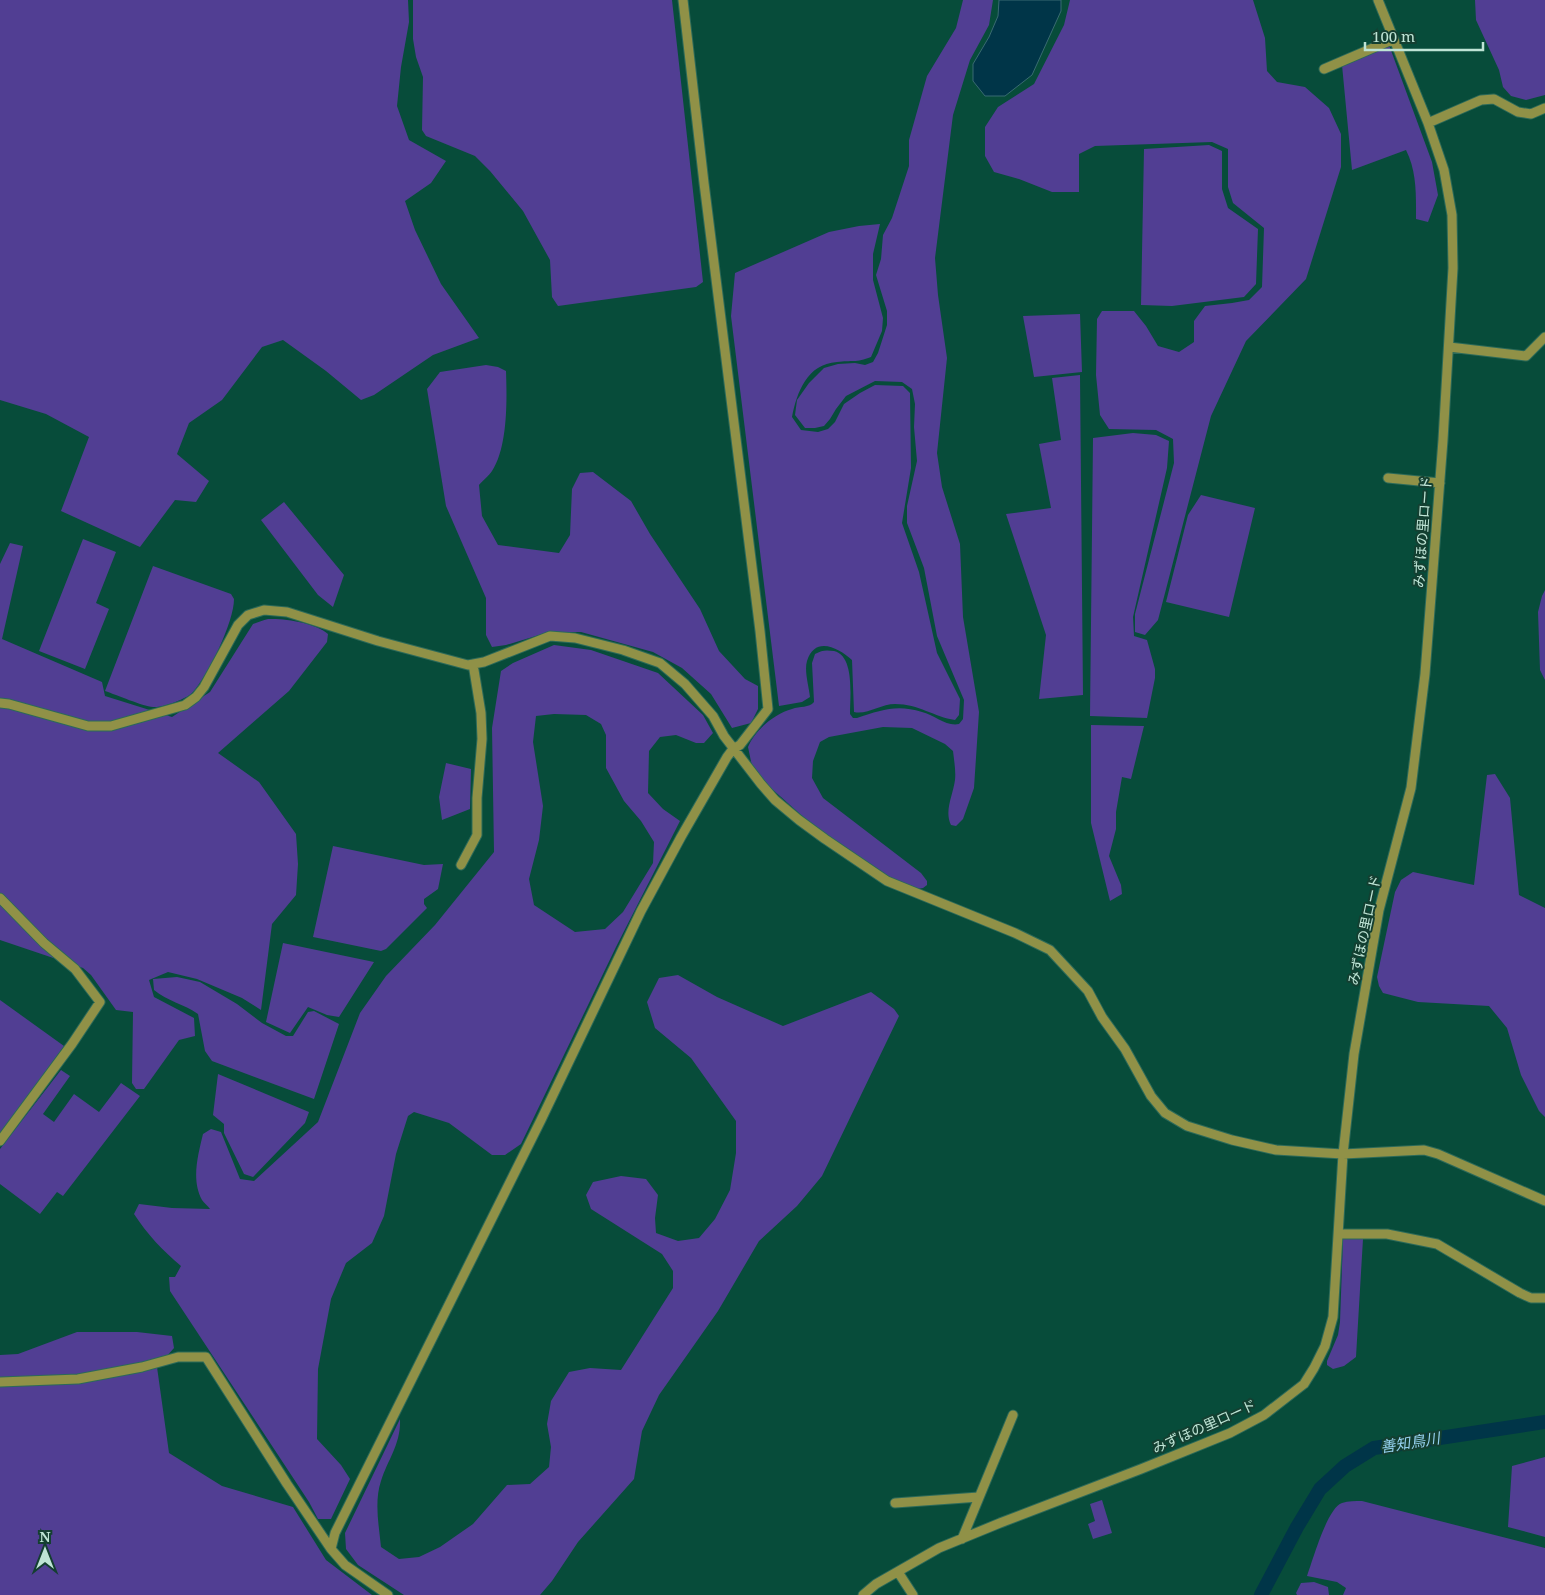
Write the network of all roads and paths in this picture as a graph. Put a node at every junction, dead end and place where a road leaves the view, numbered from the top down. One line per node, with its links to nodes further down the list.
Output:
1 (684, 0): 13 (street)
2 (1378, 0): 3 (street, みずほの里ロード)
3 (1394, 39): 4 (street); 6 (street, みずほの里ロード)
4 (1324, 69)
5 (1545, 108): 6 (street)
6 (1428, 123): 8 (street, みずほの里ロード)
7 (1545, 337): 8 (street)
8 (1449, 347): 10 (street, みずほの里ロード)
9 (1388, 478): 10 (street)
10 (1440, 483): 17 (street, みずほの里ロード)
11 (473, 664): 12 (street); 13 (street); 14 (street)
12 (0, 703)
13 (733, 749): 17 (street); 26 (street)
14 (461, 866)
15 (0, 898): 16 (street)
16 (0, 1140)
17 (1343, 1154): 18 (street); 19 (street, みずほの里ロード)
18 (1545, 1201)
19 (1338, 1234): 20 (street); 25 (street, みずほの里ロード)
20 (1545, 1298)
21 (0, 1382): 26 (street)
22 (1013, 1415): 23 (street)
23 (979, 1497): 24 (street); 25 (street)
24 (895, 1503)
25 (962, 1539): 27 (street, みずほの里ロード)
26 (331, 1549): 28 (street)
27 (898, 1572): 29 (street, みずほの里ロード); 30 (street)
28 (388, 1595)
29 (863, 1595)
30 (913, 1595)

